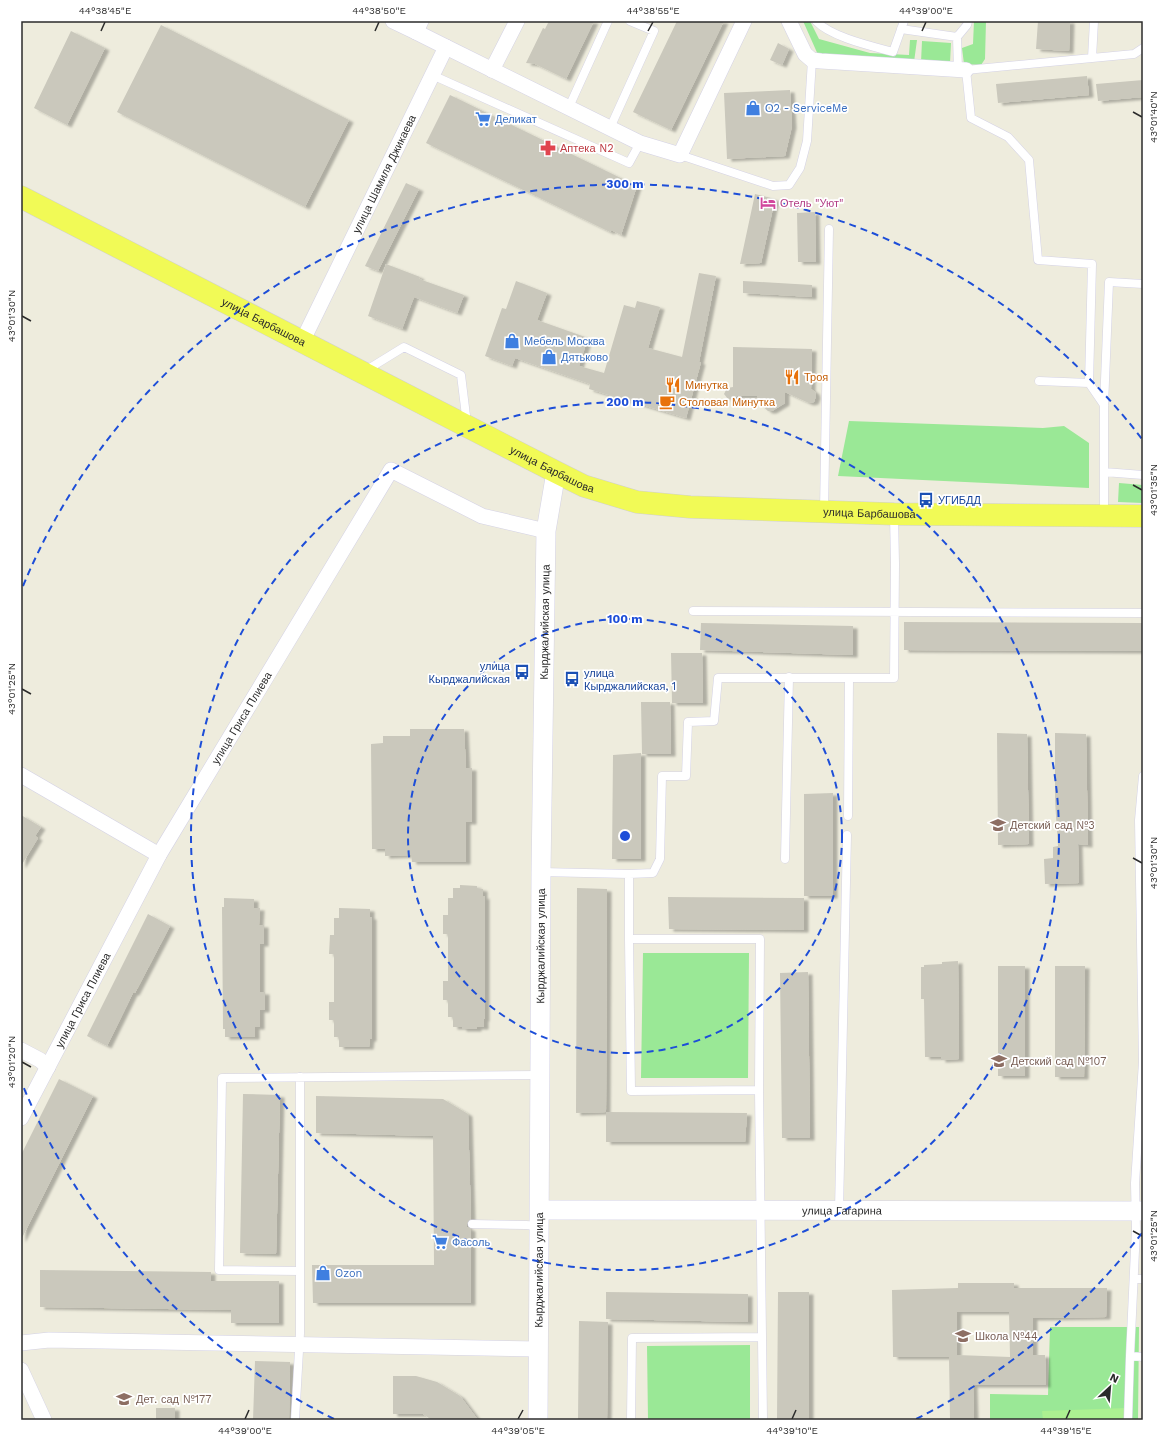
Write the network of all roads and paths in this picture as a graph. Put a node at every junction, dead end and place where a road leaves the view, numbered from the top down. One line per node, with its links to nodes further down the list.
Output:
1 (393, 21): 11 (street)
2 (517, 21): 17 (street)
3 (608, 21): 20 (lane)
4 (630, 21): 21 (lane)
5 (744, 21): 23 (street)
6 (789, 21): 16 (street)
7 (816, 21): 10 (lane)
8 (968, 21): 12 (lane)
9 (1094, 21): 15 (lane)
10 (903, 25): 12 (lane)
11 (418, 27): 13 (street)
12 (957, 37): 18 (lane)
13 (446, 47): 17 (street); 19 (street, улица Шамиля Джикаева)
14 (1143, 48): 15 (lane)
15 (1092, 58): 18 (lane)
16 (812, 60): 18 (street); 23 (lane)
17 (492, 70): 20 (street)
18 (962, 70): 30 (lane)
19 (432, 75): 22 (lane); 27 (street, улица Шамиля Джикаева)
20 (569, 107): 21 (street)
21 (610, 128): 22 (street)
22 (640, 143): 23 (street)
23 (680, 155)
24 (21, 197): 27 (main road, улица Барбашова)
25 (829, 229): 36 (lane)
26 (1143, 284): 31 (lane)
27 (302, 342): 28 (main road, улица Барбашова)
28 (363, 372): 32 (main road, улица Барбашова); 32 (lane)
29 (1039, 381): 30 (lane)
30 (1089, 384): 31 (lane)
31 (1104, 405): 34 (lane)
32 (467, 426): 33 (main road, улица Барбашова)
33 (556, 472): 36 (main road, улица Барбашова); 40 (street, Кырджалийская улица)
34 (1104, 472): 35 (lane); 38 (lane)
35 (1143, 475)
36 (824, 512): 37 (main road, улица Барбашова)
37 (894, 514): 38 (main road, улица Барбашова); 42 (lane)
38 (1104, 516): 39 (main road, улица Барбашова)
39 (1143, 516)
40 (546, 531): 50 (street, улица Гриса Плиева); 52 (street, Кырджалийская улица)
41 (693, 611): 42 (lane)
42 (894, 612): 43 (lane); 45 (lane)
43 (1143, 613)
44 (789, 677): 45 (lane); 51 (lane); 53 (lane)
45 (849, 678): 48 (lane)
46 (21, 775): 50 (street)
47 (1143, 776): 56 (lane)
48 (848, 816)
49 (847, 835): 63 (lane)
50 (159, 855): 57 (street, улица Гриса Плиева)
51 (785, 859)
52 (541, 872): 53 (lane); 58 (street, Кырджалийская улица)
53 (629, 874): 54 (lane)
54 (629, 939): 60 (lane); 60 (lane)
55 (21, 1050): 57 (street)
56 (1143, 1062): 64 (lane)
57 (48, 1067): 61 (street, улица Гриса Плиева)
58 (540, 1075): 59 (lane); 65 (street, Кырджалийская улица)
59 (300, 1077): 67 (lane); 67 (lane)
60 (759, 1090): 62 (lane)
61 (21, 1118)
62 (760, 1211): 63 (street, улица Гагарина); 65 (street, улица Гагарина); 70 (lane)
63 (839, 1211): 64 (street, улица Гагарина)
64 (1140, 1211): 68 (lane)
65 (540, 1218): 66 (lane); 73 (street, Кырджалийская улица)
66 (472, 1224)
67 (300, 1271): 72 (lane)
68 (1134, 1279): 69 (lane); 74 (lane)
69 (1143, 1279)
70 (762, 1337): 80 (lane); 81 (lane)
71 (21, 1342): 72 (street)
72 (300, 1345): 73 (street); 78 (lane)
73 (538, 1349): 79 (street, Кырджалийская улица)
74 (1130, 1356): 75 (lane); 82 (lane)
75 (1143, 1356)
76 (21, 1370): 77 (street)
77 (44, 1420)
78 (295, 1420)
79 (538, 1420)
80 (631, 1420)
81 (763, 1420)
82 (1128, 1420)

